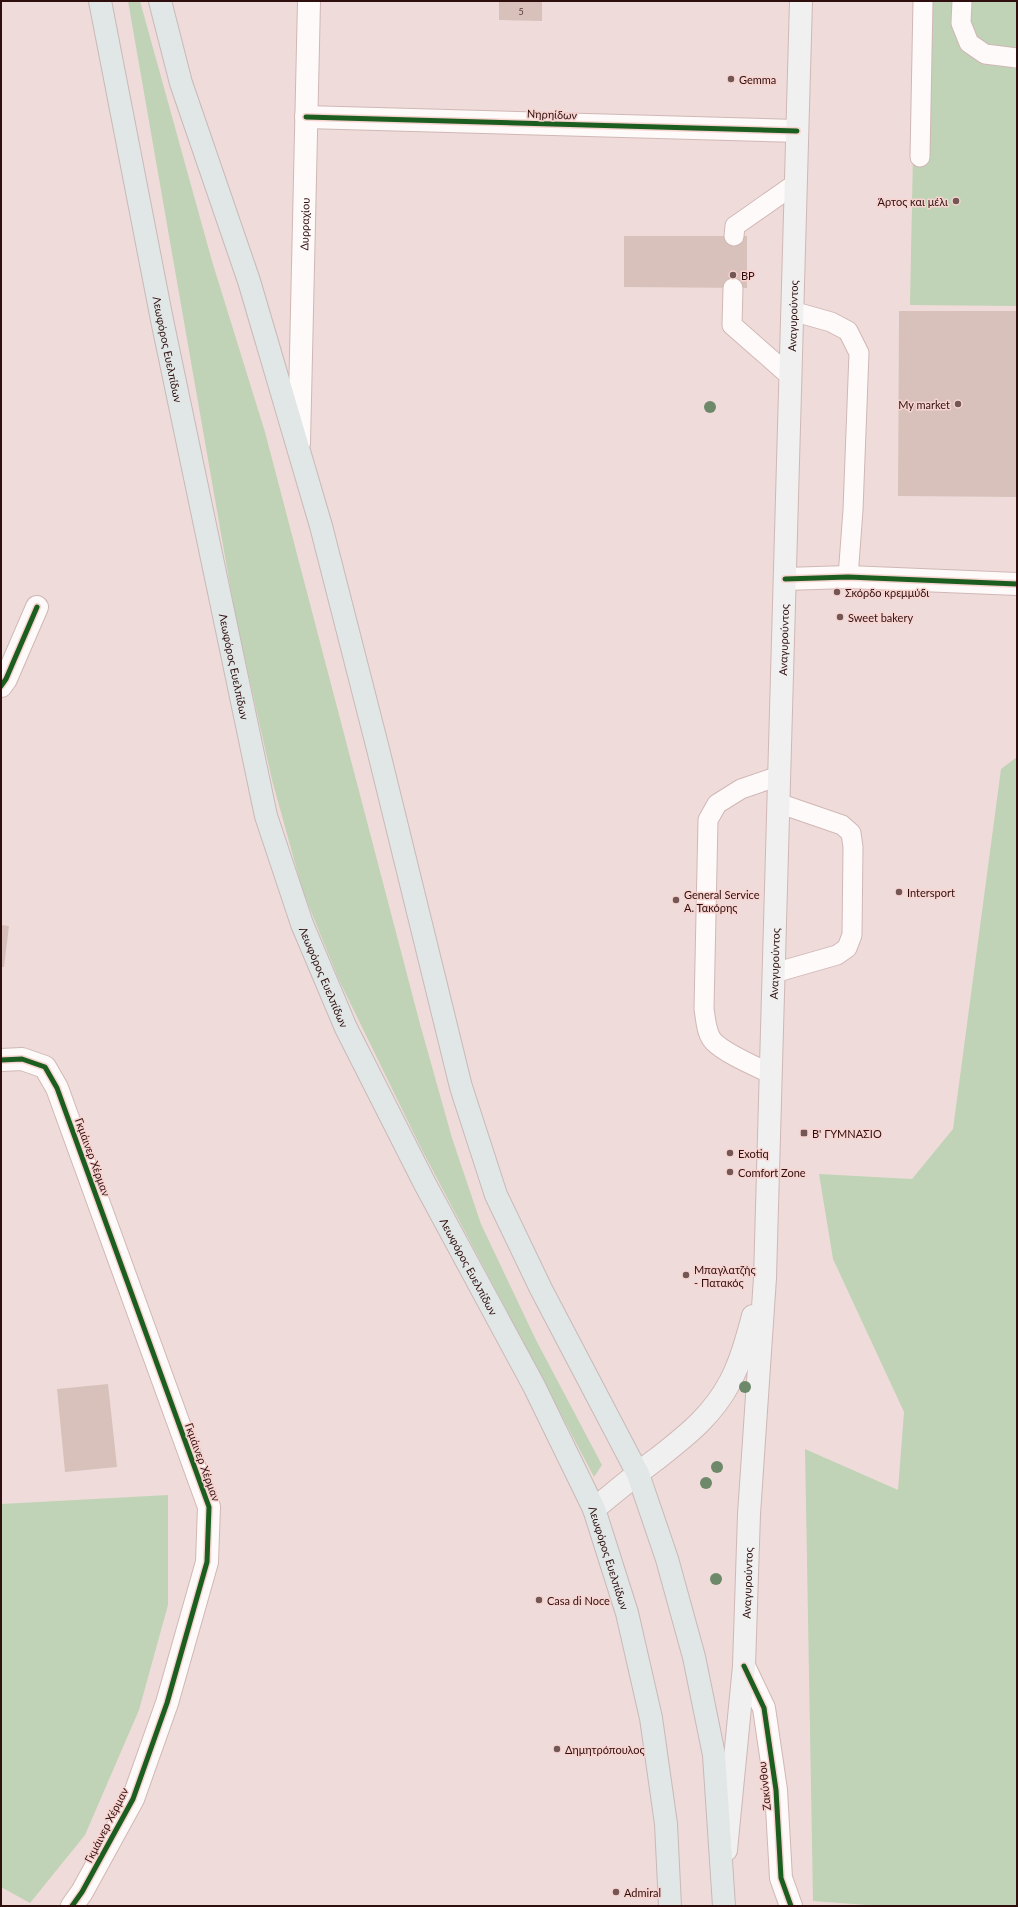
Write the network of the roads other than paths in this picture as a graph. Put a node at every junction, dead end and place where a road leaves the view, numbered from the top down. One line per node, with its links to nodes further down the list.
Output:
1 (100, 1): 29 (main road, Λεωφόρος Ευελπίδων)
2 (160, 1): 16 (main road)
3 (309, 1): 8 (street, Δυρραχίου)
4 (801, 1): 9 (main road, Αναγυρούντος)
5 (923, 1): 10 (lane)
6 (962, 1): 7 (lane)
7 (1017, 58)
8 (306, 117): 9 (street, Νηρηίδων); 16 (street, Δυρραχίου)
9 (797, 131): 11 (main road, Αναγυρούντος)
10 (920, 157)
11 (795, 184): 12 (lane); 14 (main road, Αναγυρούντος)
12 (734, 236)
13 (733, 288): 15 (lane)
14 (792, 311): 15 (main road, Αναγυρούντος); 17 (lane)
15 (790, 376): 18 (main road, Αναγυρούντος)
16 (298, 448): 28 (main road)
17 (848, 577): 18 (street); 19 (street)
18 (785, 579): 22 (main road, Αναγυρούντος)
19 (1017, 584)
20 (37, 607): 21 (street)
21 (1, 686)
22 (779, 776): 23 (main road, Αναγυρούντος); 26 (lane)
23 (778, 803): 24 (main road, Αναγυρούντος); 24 (lane)
24 (774, 973): 26 (main road, Αναγυρούντος)
25 (1, 1060): 32 (street, Γκμάινερ Χέρμαν)
26 (771, 1074): 27 (main road, Αναγυρούντος)
27 (765, 1278): 28 (main road, Αναγυρούντος); 30 (main road, Αναγυρούντος)
28 (638, 1474): 29 (main road, Αναγυρούντος); 31 (main road)
29 (594, 1509): 33 (main road, Λεωφόρος Ευελπίδων)
30 (744, 1666): 31 (main road, Αναγυρούντος); 34 (street, Ζακύνθου)
31 (723, 1897)
32 (72, 1906)
33 (670, 1906)
34 (791, 1906)

